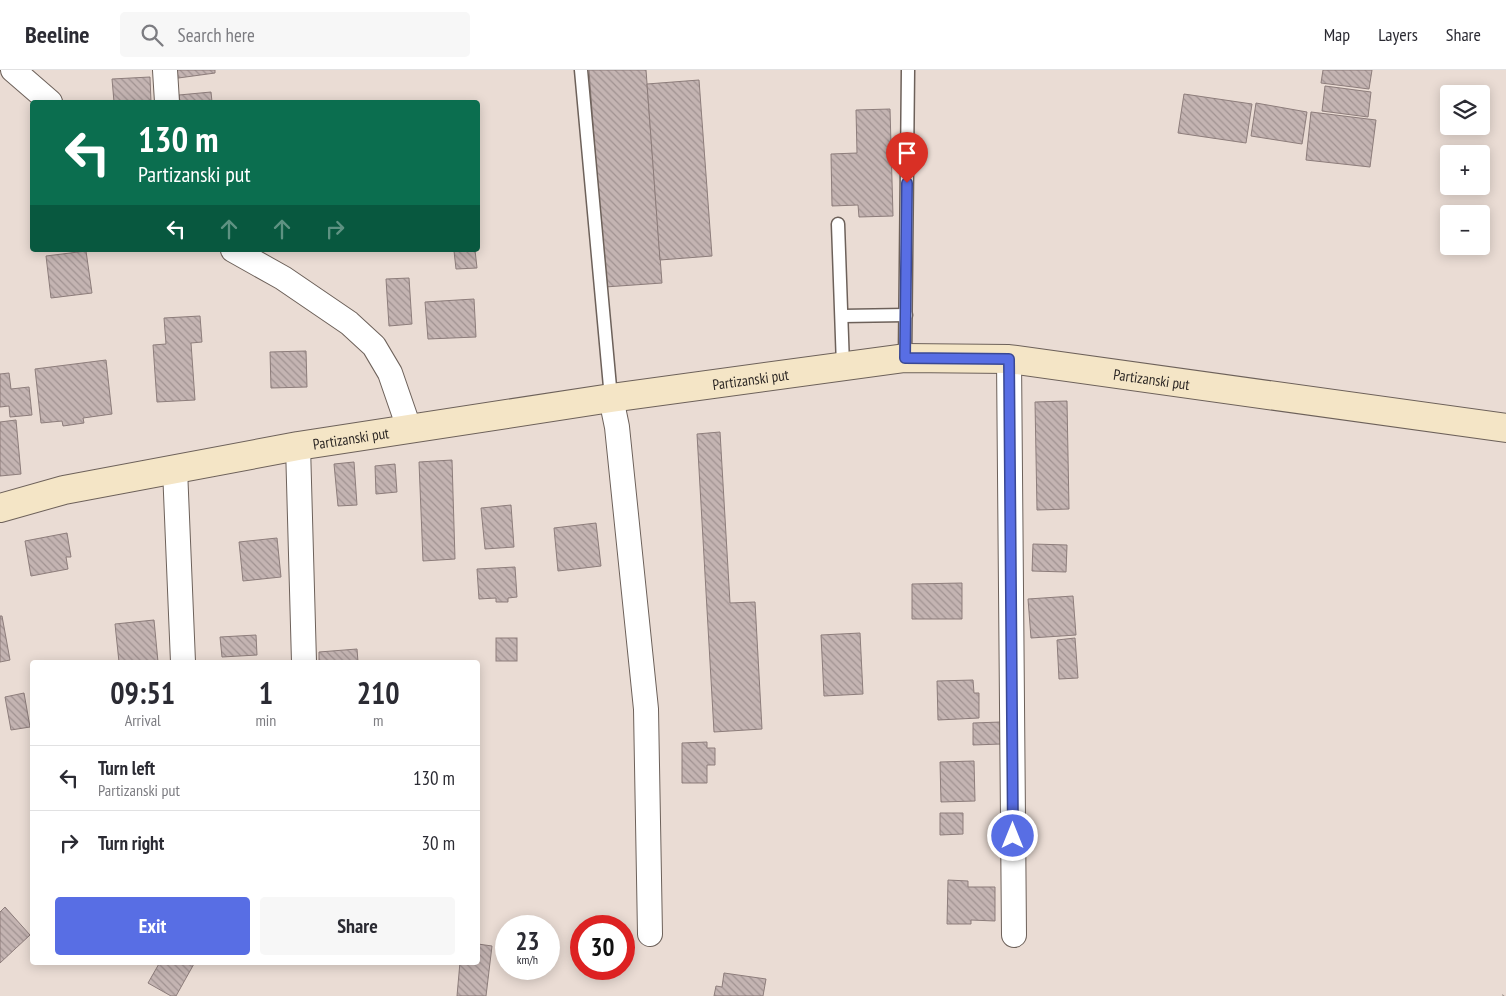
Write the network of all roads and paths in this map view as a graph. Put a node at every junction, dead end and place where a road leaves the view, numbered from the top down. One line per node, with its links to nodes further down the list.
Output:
1 (13, 70): 5 (street)
2 (165, 70): 6 (street)
3 (581, 70): 14 (lane)
4 (908, 70): 9 (lane)
5 (48, 100)
6 (167, 100)
7 (838, 224): 10 (lane)
8 (237, 252): 15 (street)
9 (906, 315): 10 (lane); 11 (lane)
10 (842, 316): 13 (lane)
11 (905, 358): 12 (main road, Partizanski put); 13 (main road, Partizanski put)
12 (1009, 359): 16 (main road, Partizanski put); 23 (street)
13 (843, 366): 14 (main road, Partizanski put)
14 (611, 398): 15 (main road, Partizanski put); 22 (street)
15 (409, 428): 17 (main road, Partizanski put)
16 (1506, 428)
17 (298, 446): 18 (main road, Partizanski put); 21 (street)
18 (175, 469): 19 (main road, Partizanski put); 20 (street)
19 (0, 508)
20 (183, 660)
21 (304, 660)
22 (650, 934)
23 (1014, 936)
24 (1506, 992): 25 (path)
25 (1503, 996)

